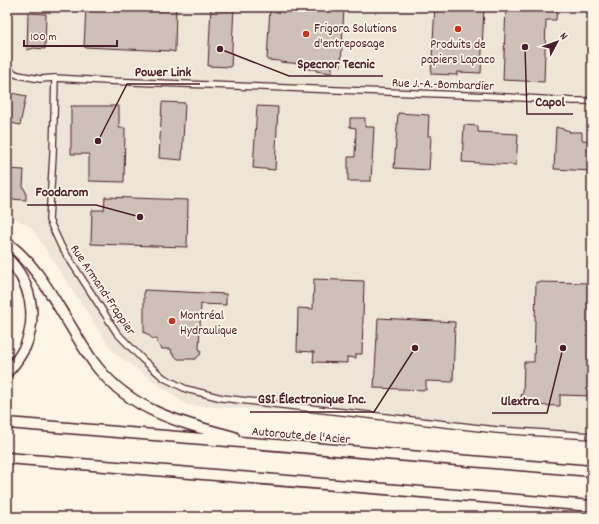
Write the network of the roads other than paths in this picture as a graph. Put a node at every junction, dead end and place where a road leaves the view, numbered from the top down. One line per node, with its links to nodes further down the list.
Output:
1 (7, 70): 2 (street, Rue J.-A.-Bombardier)
2 (55, 78): 3 (street, Rue J.-A.-Bombardier); 8 (street, Rue Armand-Frappier)
3 (592, 101)
4 (7, 243): 9 (highway)
5 (7, 258): 6 (highway)
6 (7, 372)
7 (7, 423): 9 (highway, Autoroute de l'Acier)
8 (592, 436)
9 (263, 444): 11 (highway, Autoroute de l'Acier)
10 (7, 458): 12 (highway)
11 (592, 471)
12 (592, 506)

